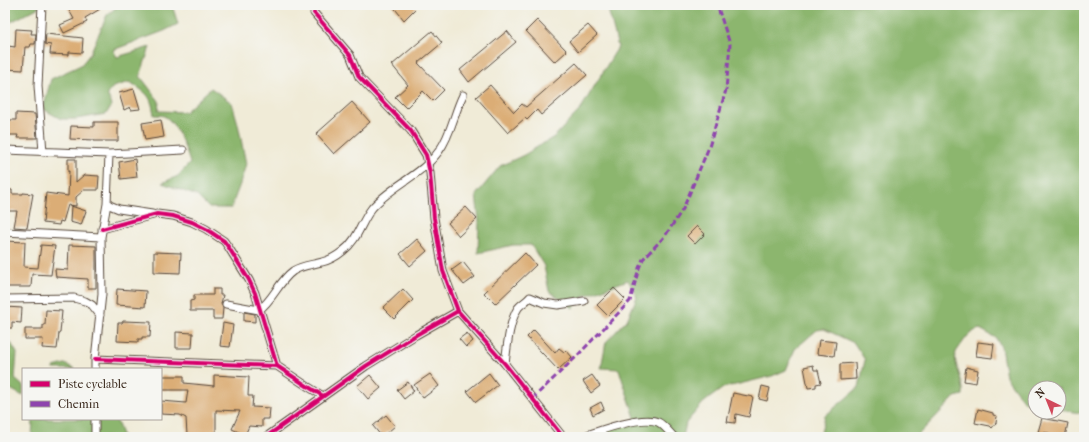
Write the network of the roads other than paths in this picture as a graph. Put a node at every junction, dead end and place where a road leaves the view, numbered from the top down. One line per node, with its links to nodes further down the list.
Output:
1 (42, 5): 6 (street)
2 (314, 12): 8 (street)
3 (463, 95): 8 (street)
4 (5, 150): 6 (street)
5 (183, 150): 7 (street)
6 (43, 152): 7 (street)
7 (109, 154): 9 (street)
8 (428, 164): 17 (street); 18 (street)
9 (107, 204): 10 (street); 11 (street)
10 (156, 214): 11 (street); 17 (street)
11 (102, 229): 13 (street)
12 (5, 232): 13 (street)
13 (101, 237): 19 (street)
14 (5, 299): 19 (street)
15 (584, 301): 21 (street)
16 (226, 304): 17 (street)
17 (259, 310): 22 (street)
18 (458, 311): 21 (street); 24 (street)
19 (100, 316): 20 (street)
20 (95, 359): 22 (street); 23 (street)
21 (505, 364): 28 (street)
22 (278, 366): 24 (street)
23 (95, 368)
24 (323, 396): 27 (street)
25 (95, 420): 26 (street)
26 (95, 437)
27 (266, 437)
28 (563, 437)
29 (582, 437): 30 (street)
30 (674, 437)

